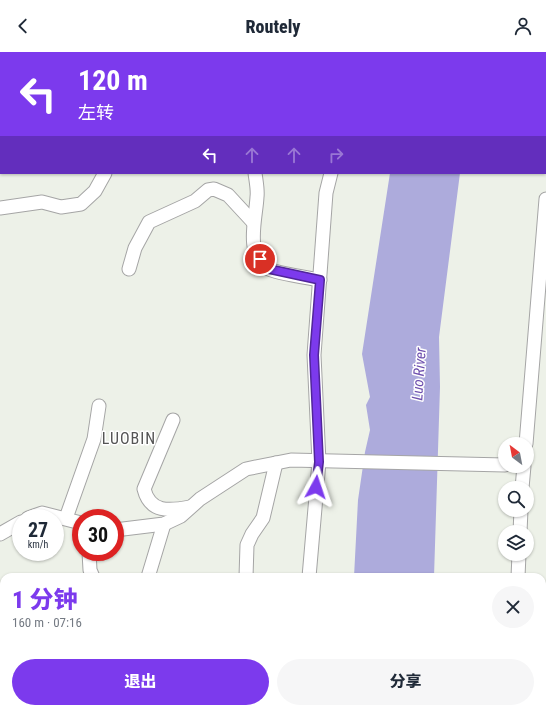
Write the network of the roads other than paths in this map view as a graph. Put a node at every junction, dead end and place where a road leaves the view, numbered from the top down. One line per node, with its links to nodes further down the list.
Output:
1 (104, 174): 5 (street)
2 (255, 174): 6 (street)
3 (331, 174): 8 (street)
4 (546, 199): 11 (street)
5 (0, 208)
6 (253, 222): 7 (street); 8 (street)
7 (129, 269)
8 (320, 280): 12 (street)
9 (99, 406): 16 (street)
10 (173, 420): 15 (street)
11 (527, 437)
12 (319, 462): 13 (street); 14 (street); 27 (street)
13 (276, 463): 15 (street); 26 (street)
14 (498, 465)
15 (192, 507): 18 (street)
16 (66, 518): 17 (street)
17 (72, 520)
18 (164, 524): 20 (street); 25 (street)
19 (12, 527): 21 (street)
20 (124, 529)
21 (0, 534)
22 (90, 561): 24 (street)
23 (519, 561): 28 (street)
24 (91, 573)
25 (149, 573)
26 (246, 573)
27 (309, 573)
28 (518, 573)

